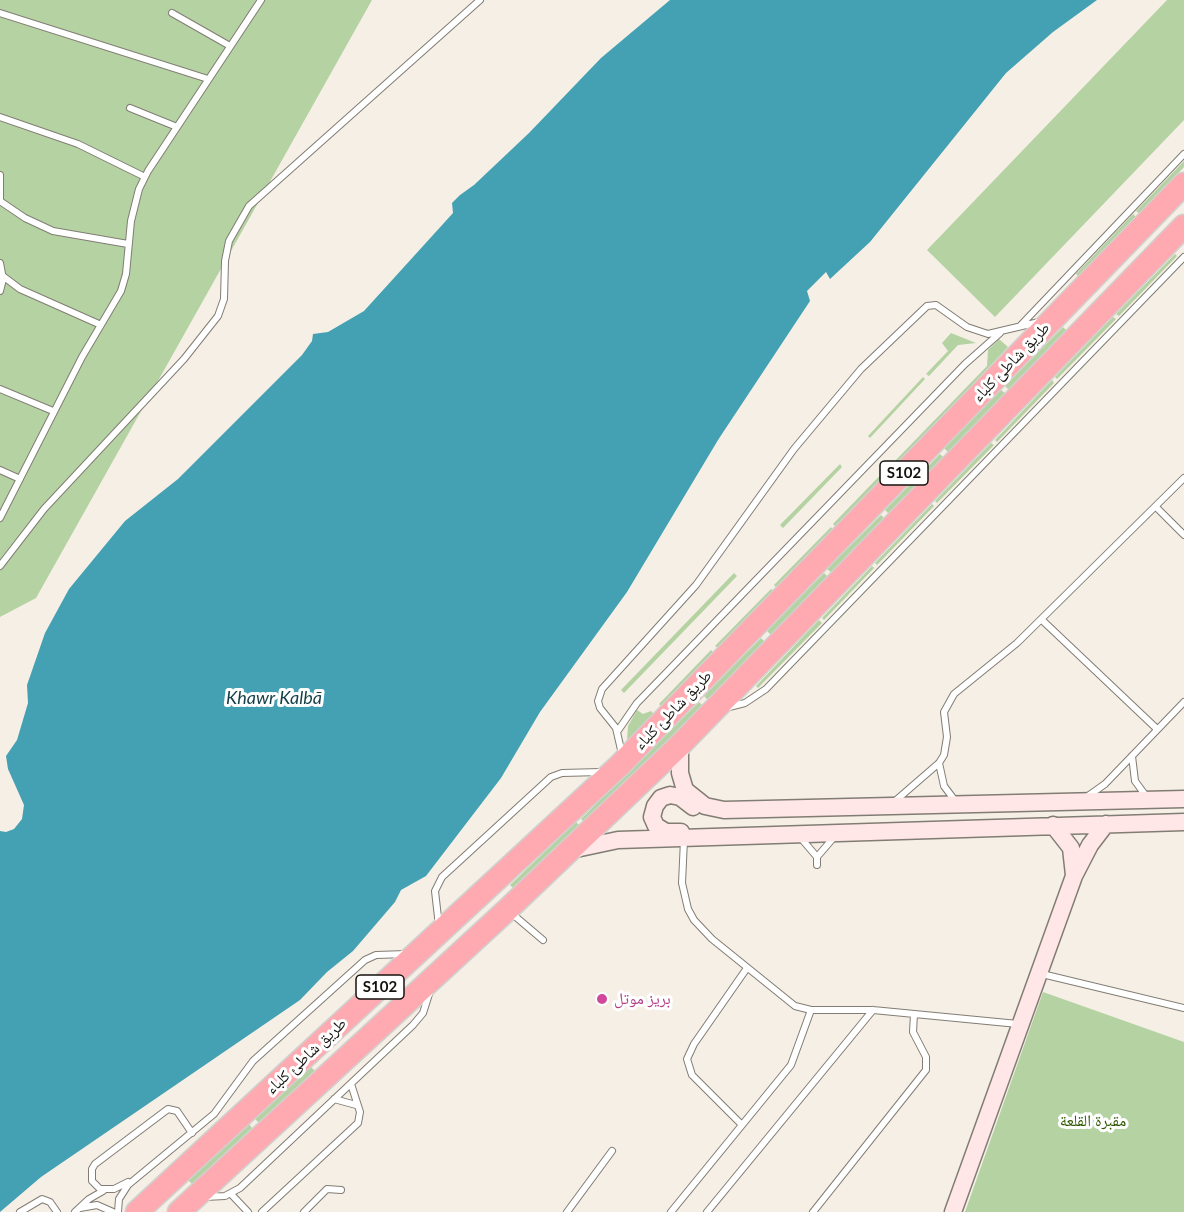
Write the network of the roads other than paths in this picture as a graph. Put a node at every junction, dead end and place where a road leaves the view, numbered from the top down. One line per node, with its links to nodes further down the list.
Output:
1 (261, 0): 5 (lane)
2 (480, 0): 34 (lane)
3 (172, 13): 5 (lane)
4 (0, 14): 6 (lane)
5 (230, 46): 6 (lane)
6 (208, 79): 9 (lane)
7 (130, 108): 9 (lane)
8 (0, 117): 12 (lane)
9 (177, 127): 12 (lane)
10 (1184, 154): 23 (lane)
11 (0, 175): 14 (lane)
12 (145, 177): 17 (lane)
13 (1184, 184): 21 (highway, طريق شاطئ كلباء / S102)
14 (0, 201): 17 (lane)
15 (1184, 209): 16 (highway, طريق شاطئ كلباء)
16 (1179, 242): 39 (highway, طريق شاطئ كلباء / S102)
17 (128, 244): 22 (lane)
18 (0, 263): 19 (lane)
19 (1, 276): 20 (lane); 22 (lane)
20 (0, 291)
21 (1054, 318): 23 (lane); 41 (highway, طريق شاطئ كلباء / S102)
22 (100, 325): 26 (lane)
23 (1020, 326): 24 (lane)
24 (1000, 333): 38 (lane); 38 (lane)
25 (0, 389): 26 (lane)
26 (53, 411): 29 (lane)
27 (0, 470): 29 (lane)
28 (1184, 478): 30 (lane)
29 (20, 480): 31 (lane)
30 (1156, 507): 33 (lane); 35 (lane)
31 (2, 509): 32 (lane)
32 (0, 518)
33 (1184, 535)
34 (0, 566)
35 (1042, 620): 37 (lane); 42 (lane)
36 (1184, 702): 37 (lane)
37 (1157, 729): 40 (lane)
38 (617, 732): 41 (lane)
39 (680, 745): 48 (street); 56 (highway, طريق شاطئ كلباء / S102)
40 (1132, 756): 44 (lane); 45 (lane)
41 (621, 763): 61 (highway, طريق شاطئ كلباء / S102); 61 (lane)
42 (939, 763): 46 (lane); 47 (lane)
43 (1184, 799): 44 (street)
44 (1152, 800): 45 (street)
45 (1076, 802): 46 (street)
46 (958, 805): 47 (street)
47 (886, 807): 48 (street)
48 (734, 811): 54 (street)
49 (1184, 822): 50 (street)
50 (1106, 824): 51 (street); 59 (street)
51 (1053, 825): 52 (street); 59 (street)
52 (840, 831): 53 (street); 57 (lane)
53 (794, 832): 54 (street); 57 (lane)
54 (717, 836): 55 (street)
55 (684, 839): 56 (street); 64 (lane)
56 (570, 850): 60 (highway, طريق شاطئ كلباء / S102)
57 (817, 857): 58 (lane)
58 (817, 865)
59 (1074, 876): 65 (street)
60 (507, 910): 62 (lane); 66 (highway, طريق شاطئ كلباء / S102)
61 (440, 932): 63 (highway, طريق شاطئ كلباء / S102)
62 (543, 940)
63 (417, 953): 72 (highway); 77 (lane); 88 (highway, طريق شاطئ كلباء / S102)
64 (747, 968): 68 (lane); 76 (lane)
65 (1039, 973): 67 (lane); 71 (street)
66 (432, 980): 72 (highway, طريق شاطئ كلباء / S102); 73 (lane)
67 (1184, 1008)
68 (810, 1010): 69 (lane); 76 (lane)
69 (873, 1010): 70 (lane); 94 (lane)
70 (914, 1014): 71 (lane); 95 (lane)
71 (1021, 1024): 96 (street)
72 (352, 1053): 83 (highway, طريق شاطئ كلباء / S102)
73 (351, 1084): 74 (lane); 75 (lane)
74 (334, 1099): 75 (lane); 82 (lane)
75 (357, 1106): 90 (lane)
76 (742, 1125): 93 (lane)
77 (192, 1133): 79 (lane); 81 (lane)
78 (612, 1151): 92 (lane)
79 (134, 1179): 81 (lane); 87 (lane)
80 (341, 1190): 91 (lane)
81 (104, 1191): 84 (lane)
82 (231, 1194): 83 (lane); 89 (lane)
83 (187, 1204)
84 (77, 1210): 87 (lane)
85 (20, 1212): 86 (lane)
86 (57, 1212)
87 (116, 1212)
88 (137, 1212)
89 (248, 1212)
90 (262, 1212)
91 (304, 1212)
92 (567, 1212)
93 (671, 1212)
94 (706, 1212)
95 (813, 1212)
96 (953, 1212)

